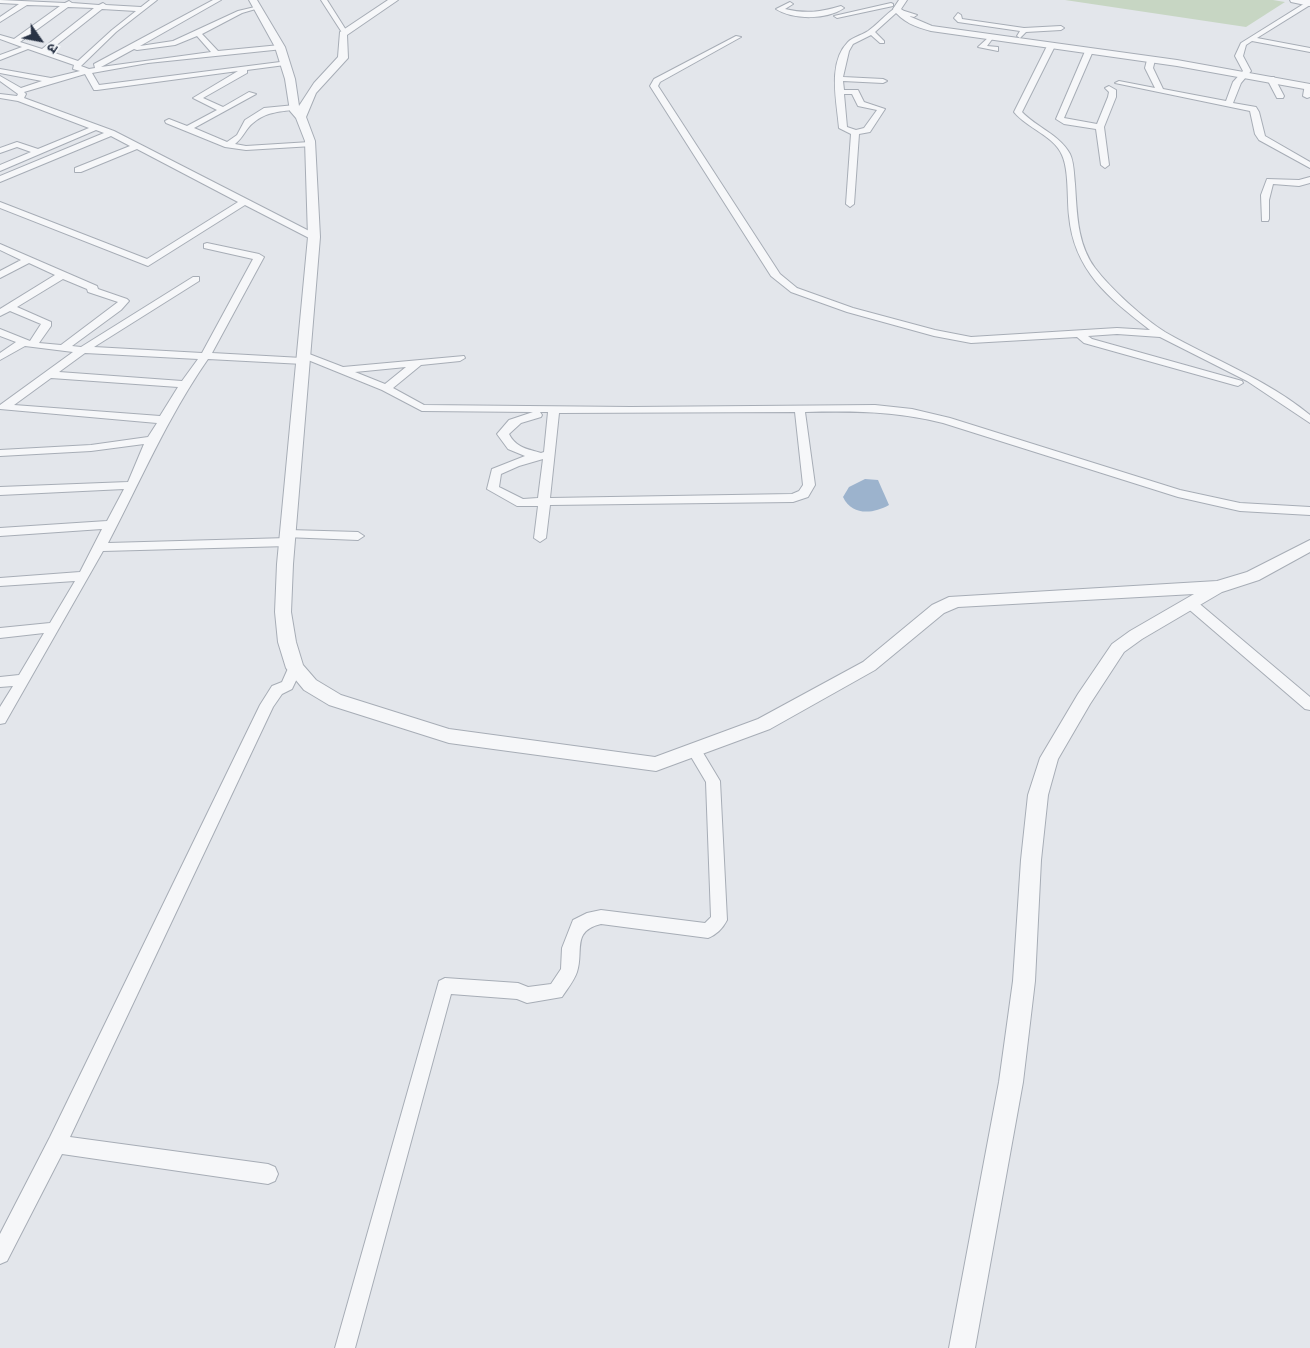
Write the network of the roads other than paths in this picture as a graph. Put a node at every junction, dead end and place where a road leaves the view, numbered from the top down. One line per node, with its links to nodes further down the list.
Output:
1 (74, 0): 14 (street)
2 (110, 0): 16 (street)
3 (154, 0): 17 (street)
4 (218, 0): 41 (street)
5 (324, 0): 26 (street)
6 (391, 0): 72 (street)
7 (875, 0): 15 (street)
8 (1294, 0): 11 (street)
9 (0, 1): 10 (street)
10 (28, 2): 14 (street); 24 (street)
11 (1310, 3): 18 (street)
12 (255, 4): 29 (street); 40 (street)
13 (790, 4): 19 (street)
14 (67, 5): 16 (street); 36 (street)
15 (898, 6): 19 (street); 21 (street); 28 (street); 33 (street)
16 (100, 7): 17 (street); 30 (street)
17 (142, 9): 50 (street)
18 (1294, 12): 20 (street); 34 (street)
19 (853, 13): 23 (street)
20 (1302, 14)
21 (914, 15)
22 (958, 15): 27 (street)
23 (837, 16)
24 (0, 20)
25 (1061, 28): 27 (street)
26 (343, 30)
27 (1024, 30): 35 (street)
28 (871, 32): 37 (street); 56 (street)
29 (198, 33): 41 (street); 46 (street)
30 (66, 34): 45 (street)
31 (738, 37): 103 (street)
32 (0, 38): 36 (street)
33 (990, 38): 35 (street); 42 (street)
34 (1250, 39): 43 (street); 54 (street)
35 (1017, 41): 38 (street)
36 (14, 42): 39 (street)
37 (882, 42)
38 (1051, 46): 44 (street); 104 (street)
39 (27, 47): 45 (street); 47 (street)
40 (280, 47): 46 (street); 49 (street)
41 (128, 49): 53 (street)
42 (995, 49)
43 (1310, 50)
44 (1089, 51): 48 (street); 75 (street)
45 (42, 52): 50 (street)
46 (216, 53): 53 (street)
47 (0, 58)
48 (1151, 60): 54 (street); 62 (street)
49 (285, 63): 51 (street); 70 (street)
50 (79, 64): 53 (street)
51 (250, 67): 53 (street); 71 (street)
52 (0, 71): 58 (street)
53 (88, 71): 58 (street)
54 (1244, 75): 57 (street); 69 (street)
55 (0, 78): 66 (street)
56 (839, 79): 59 (street); 64 (street)
57 (1271, 79): 63 (street); 68 (street)
58 (48, 80): 66 (street)
59 (882, 81)
60 (1119, 83): 62 (street)
61 (1110, 88): 75 (street)
62 (1160, 90): 69 (street)
63 (1308, 90)
64 (840, 92): 78 (street); 78 (street)
65 (252, 94): 71 (street)
66 (20, 95): 67 (street); 74 (street)
67 (0, 96)
68 (1280, 96)
69 (1229, 104): 85 (street)
70 (295, 107): 72 (street); 80 (street)
71 (222, 110): 76 (street)
72 (301, 117): 79 (street)
73 (169, 121): 76 (street)
74 (97, 127): 77 (street); 83 (street)
75 (1100, 127): 84 (street)
76 (187, 129): 80 (street)
77 (111, 133): 81 (street); 88 (street)
78 (855, 133): 91 (street)
79 (310, 144): 80 (street); 94 (street)
80 (228, 145)
81 (138, 146): 87 (street); 90 (street)
82 (0, 151): 83 (street)
83 (39, 152): 86 (street)
84 (1105, 165)
85 (1310, 165)
86 (0, 168)
87 (78, 170)
88 (0, 179)
89 (1309, 182): 93 (street)
90 (244, 202): 92 (street); 94 (street)
91 (850, 204)
92 (0, 205)
93 (1265, 219)
94 (314, 237): 110 (street)
95 (207, 246): 108 (street)
96 (0, 247): 97 (street)
97 (28, 260): 98 (street); 99 (street)
98 (62, 275): 101 (street); 106 (street)
99 (0, 276)
100 (196, 279): 107 (street)
101 (4, 310): 105 (street)
102 (0, 332): 105 (street)
103 (1079, 333): 104 (street); 115 (street)
104 (1162, 334): 121 (street)
105 (28, 343): 106 (street); 109 (street)
106 (63, 348): 107 (street)
107 (83, 350): 108 (street); 114 (street)
108 (205, 356): 110 (street); 116 (street)
109 (0, 358)
110 (303, 358): 113 (street); 132 (street)
111 (460, 358): 112 (street)
112 (417, 362): 113 (street); 117 (street)
113 (344, 370): 117 (street)
114 (51, 375): 116 (street); 120 (street)
115 (1238, 383)
116 (185, 384): 120 (street)
117 (386, 388): 119 (street)
118 (800, 410): 119 (street); 127 (street); 128 (street)
119 (553, 412): 124 (street); 124 (street)
120 (164, 420): 122 (street)
121 (1310, 420)
122 (152, 440): 123 (street); 125 (street)
123 (0, 453)
124 (548, 455): 127 (street); 127 (street)
125 (132, 485): 126 (street); 129 (street)
126 (0, 491)
127 (543, 501): 133 (street)
128 (1310, 511)
129 (110, 524): 130 (street); 135 (street)
130 (0, 532)
131 (358, 536): 132 (street)
132 (288, 538): 135 (street); 142 (street)
133 (540, 538)
134 (1310, 544): 138 (street)
135 (101, 547): 136 (street)
136 (84, 576): 137 (street); 140 (street)
137 (0, 582)
138 (1218, 587): 139 (street); 147 (street)
139 (1190, 604): 145 (street); 152 (street)
140 (54, 627): 141 (street); 143 (street)
141 (0, 633)
142 (295, 668): 147 (street); 148 (street)
143 (24, 679): 144 (street); 146 (street)
144 (0, 682)
145 (1310, 705)
146 (0, 719)
147 (694, 750): 151 (street)
148 (57, 1144): 149 (street); 150 (street)
149 (268, 1174)
150 (0, 1254)
151 (345, 1348)
152 (962, 1348)

